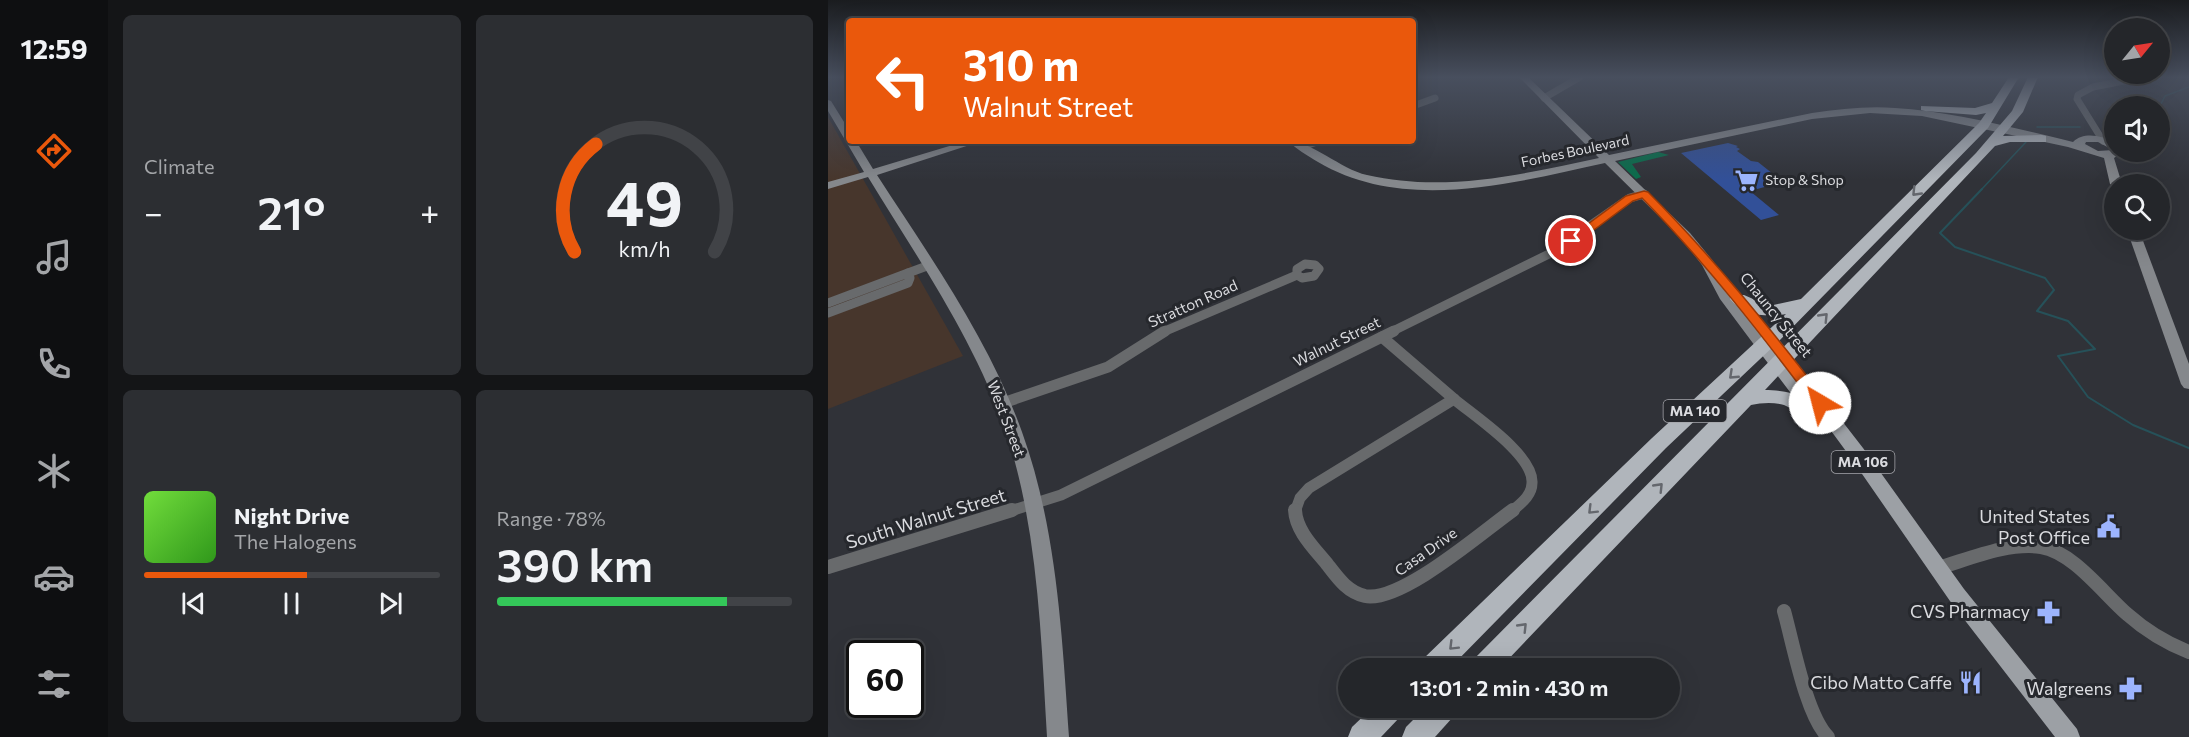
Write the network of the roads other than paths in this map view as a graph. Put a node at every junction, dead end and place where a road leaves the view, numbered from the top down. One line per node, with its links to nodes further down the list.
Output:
1 (833, 111): 14 (street, West Street)
2 (1558, 111): 25 (street, Chauncy Street / MA 106)
3 (1803, 111): 25 (street, Forbes Boulevard)
4 (1838, 111): 25 (street, Forbes Boulevard)
5 (1915, 111): 10 (street, Forbes Boulevard)
6 (1939, 111): 11 (street, Forbes Boulevard)
7 (1994, 111): 11 (highway, MA 140)
8 (2084, 111): 12 (street)
9 (2017, 112): 13 (highway, MA 140); 15 (highway)
10 (1940, 114): 11 (street, Forbes Boulevard); 22 (highway)
11 (1986, 123): 13 (street, Forbes Boulevard); 22 (highway, MA 140)
12 (2091, 124): 16 (street); 21 (street)
13 (2004, 128): 15 (street, Forbes Boulevard); 24 (highway, MA 140)
14 (846, 133)
15 (2047, 138): 21 (street, Forbes Boulevard); 24 (highway)
16 (2103, 141): 21 (street)
17 (852, 144): 28 (street, West Street)
18 (954, 144): 28 (street)
19 (966, 144): 28 (street)
20 (1309, 144): 25 (street, Forbes Boulevard)
21 (2085, 144): 23 (street); 27 (street)
22 (1962, 146): 39 (highway, MA 140, one-way to 39)
23 (2104, 149)
24 (1986, 150): 43 (highway, MA 140, one-way to 24)
25 (1604, 157): 31 (street, Chauncy Street / MA 106)
26 (2109, 162): 27 (street)
27 (2110, 167): 29 (street)
28 (869, 171): 30 (street); 34 (street, West Street)
29 (2112, 174)
30 (828, 183)
31 (1644, 194): 33 (street, Chauncy Street / MA 106); 41 (street, Walnut Street)
32 (2137, 240): 44 (street)
33 (1708, 264): 37 (street, Chauncy Street / MA 106); 42 (street, Chauncy Street / MA 106)
34 (927, 266): 35 (street); 47 (street, West Street)
35 (908, 273): 38 (street); 40 (street)
36 (1297, 275): 47 (street, Stratton Road)
37 (1738, 298): 39 (highway); 42 (street, Chauncy Street / MA 106)
38 (828, 303)
39 (1806, 303): 42 (highway, MA 140)
40 (828, 313)
41 (1382, 337): 45 (street, Casa Drive); 49 (street, Walnut Street)
42 (1767, 343): 43 (main road, Chauncy Street / MA 106); 54 (highway, MA 140, one-way to 54)
43 (1782, 361): 46 (highway, MA 140); 48 (main road, Chauncy Street / MA 106); 51 (main road, Chauncy Street / MA 106)
44 (2189, 384)
45 (1454, 399): 45 (street, Casa Drive)
46 (1745, 399): 48 (highway); 55 (highway, MA 140, one-way to 46)
47 (1003, 403): 49 (street, West Street)
48 (1816, 414): 51 (main road, Chauncy Street / MA 106)
49 (1035, 504): 50 (street, South Walnut Street); 58 (street, West Street)
50 (828, 567)
51 (1938, 568): 53 (street); 62 (main road, Chauncy Street / MA 106)
52 (1784, 611): 61 (street)
53 (2189, 652)
54 (1442, 658)
55 (1493, 658)
56 (1381, 718): 59 (highway)
57 (1434, 718): 60 (highway)
58 (1058, 735)
59 (1362, 737)
60 (1416, 737)
61 (1828, 737)
62 (2068, 737)

